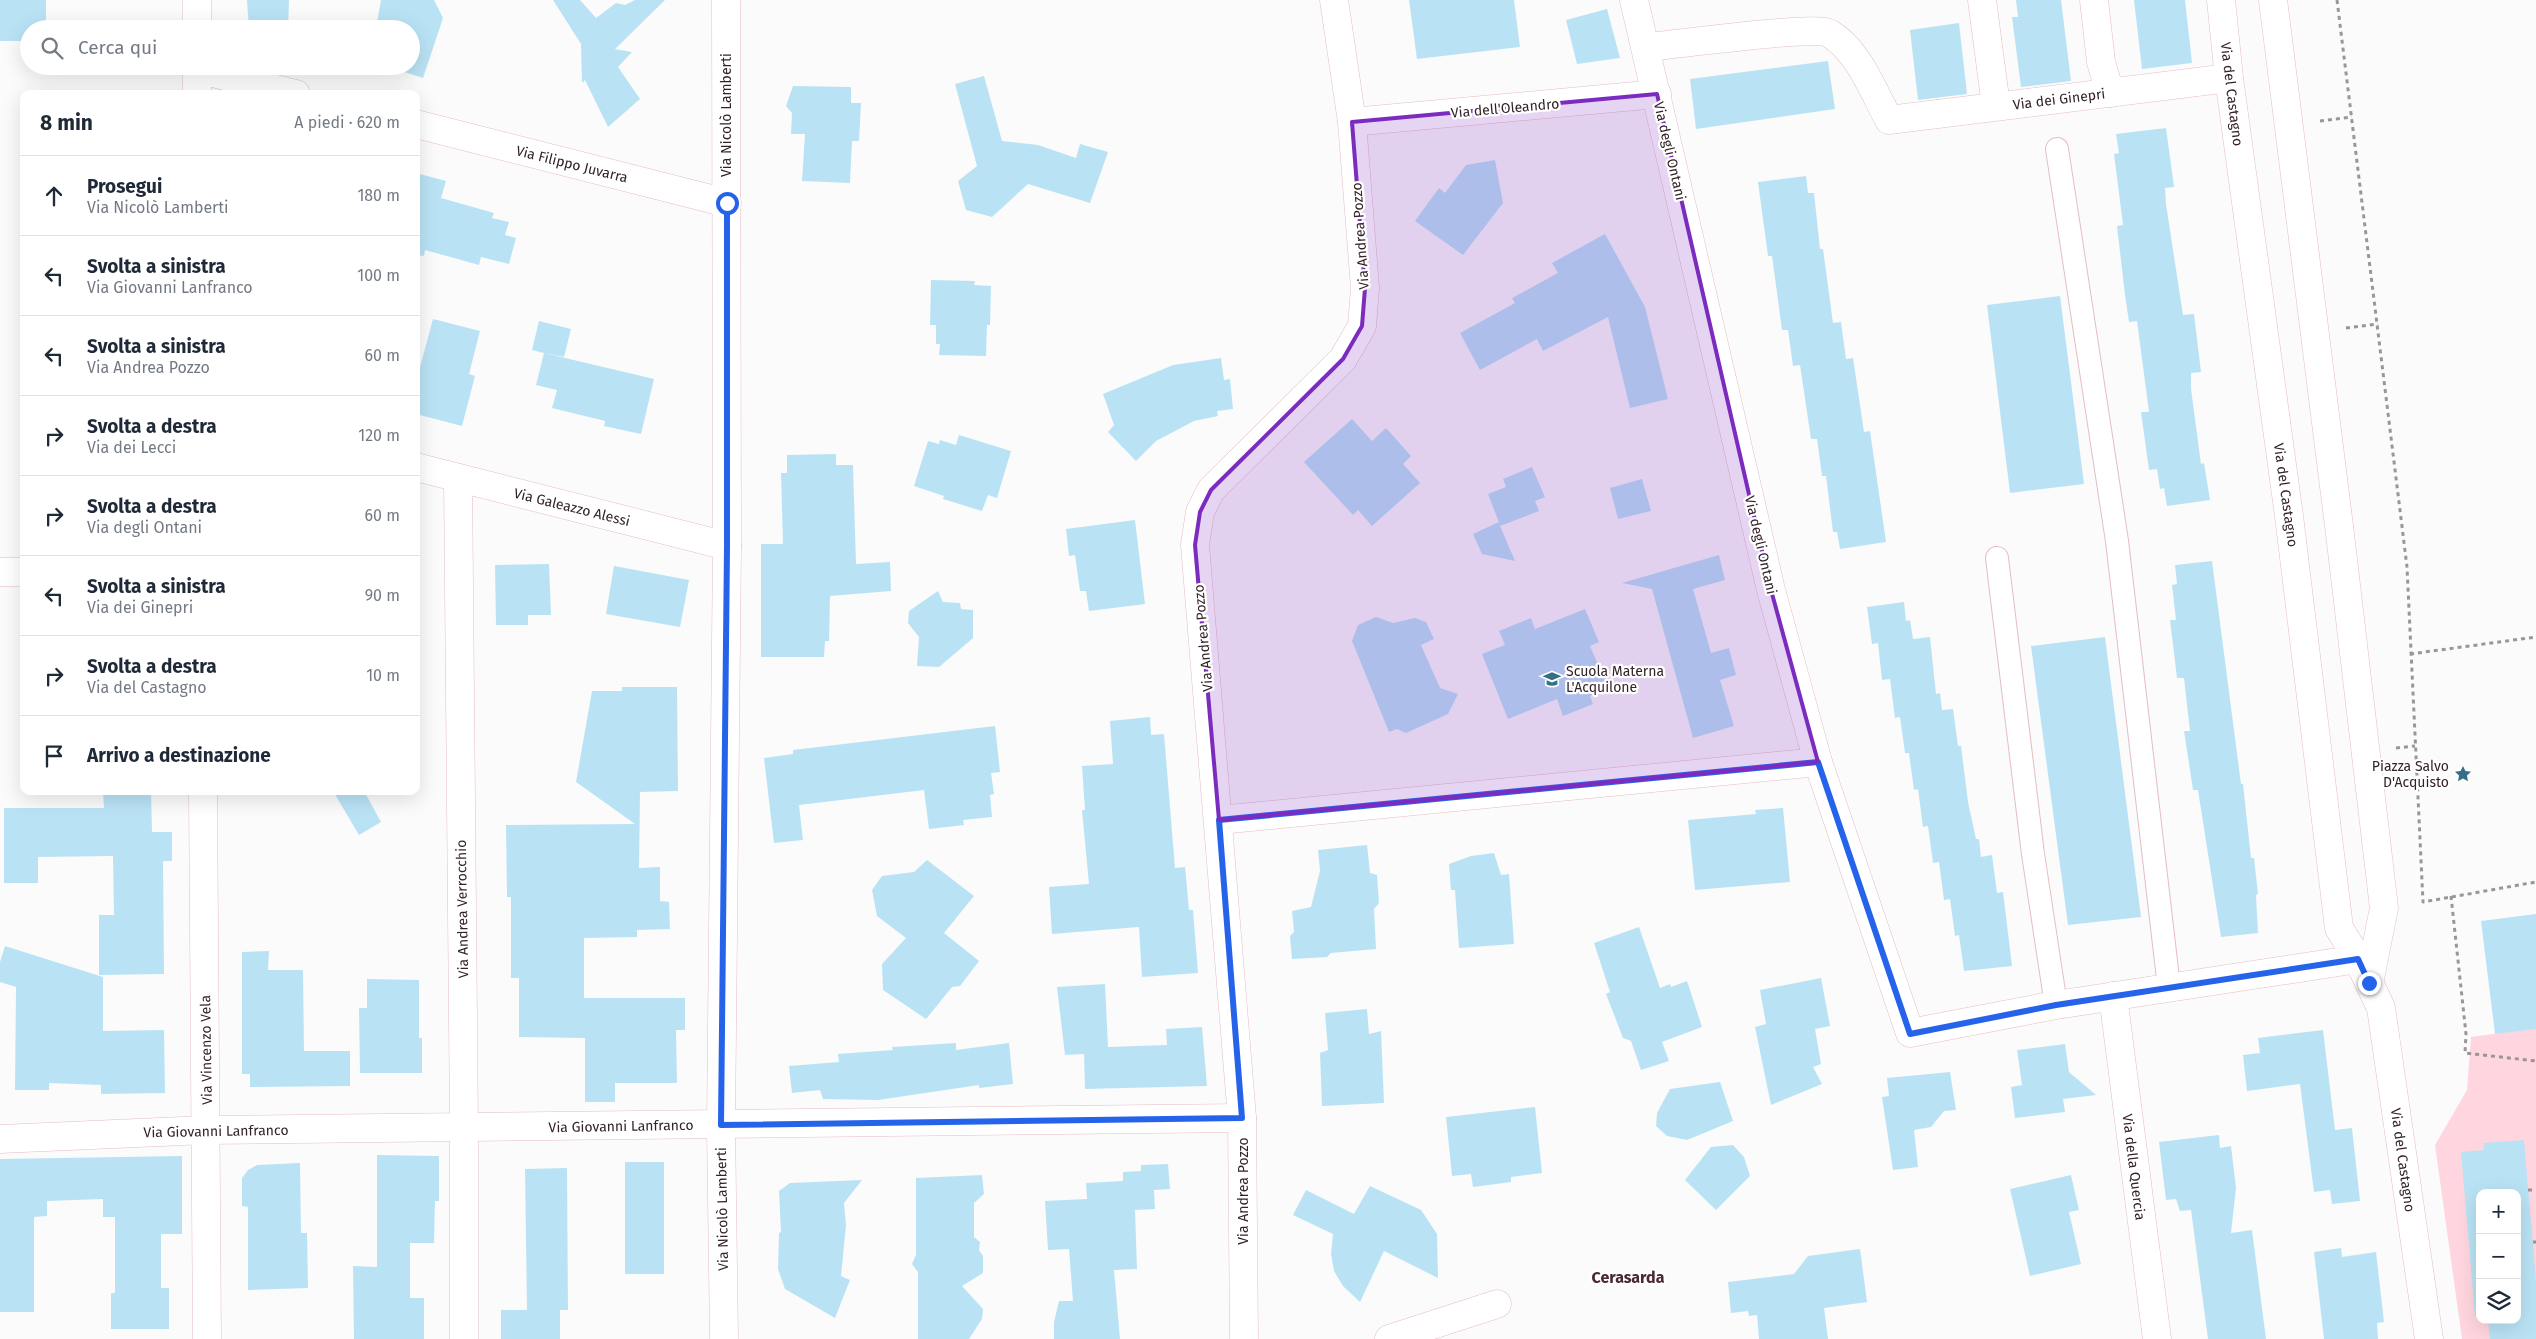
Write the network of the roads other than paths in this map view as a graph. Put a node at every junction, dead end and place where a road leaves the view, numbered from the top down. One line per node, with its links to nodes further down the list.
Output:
1 (197, 0): 9 (street)
2 (726, 0): 20 (street, Via Nicolò Lamberti)
3 (1334, 0): 17 (street, Via Andrea Pozzo)
4 (1634, 0): 10 (street, Via degli Ontani)
5 (1982, 0): 16 (street)
6 (2094, 0): 14 (street)
7 (2221, 0): 12 (street, Via del Castagno)
8 (2273, 0): 31 (street)
9 (197, 20)
10 (1647, 47): 15 (street, Via degli Ontani); 16 (street, Via dei Ginepri)
11 (197, 76): 13 (street)
12 (2229, 78): 14 (street, Via dei Ginepri); 30 (street, Via del Castagno)
13 (274, 90)
14 (2110, 93): 16 (street, Via dei Ginepri)
15 (1657, 94): 17 (street, Via dell'Oleandro); 27 (street, Via degli Ontani)
16 (1996, 106)
17 (1352, 122): 29 (street, Via Andrea Pozzo)
18 (420, 125): 20 (street, Via Filippo Juvarra)
19 (2057, 149): 32 (street)
20 (727, 203): 23 (street, Via Nicolò Lamberti)
21 (420, 468): 22 (street, Via Galeazzo Alessi)
22 (458, 478): 23 (street, Via Galeazzo Alessi); 37 (street, Via Andrea Verrocchio)
23 (727, 546): 36 (street, Via Nicolò Lamberti)
24 (1996, 558): 34 (street)
25 (0, 572): 26 (street)
26 (20, 572)
27 (1818, 762): 29 (street); 34 (street, Via degli Ontani)
28 (203, 795): 38 (street, Via Vincenzo Vela)
29 (1219, 820): 35 (street, Via Andrea Pozzo)
30 (2358, 959): 31 (street, Via del Castagno); 32 (street)
31 (2369, 983): 47 (street, Via del Castagno)
32 (2169, 987): 33 (street)
33 (2113, 996): 34 (street); 46 (street, Via della Quercia)
34 (2056, 1005)
35 (1242, 1118): 36 (street, Via Giovanni Lanfranco); 44 (street, Via Andrea Pozzo)
36 (721, 1125): 37 (street, Via Giovanni Lanfranco); 43 (street, Via Nicolò Lamberti)
37 (464, 1128): 38 (street, Via Giovanni Lanfranco); 42 (street, Via Andrea Verrocchio)
38 (206, 1130): 39 (street, Via Giovanni Lanfranco); 41 (street, Via Vincenzo Vela)
39 (0, 1139)
40 (1497, 1304): 45 (street)
41 (207, 1339)
42 (464, 1339)
43 (724, 1339)
44 (1244, 1339)
45 (1389, 1339)
46 (2157, 1339)
47 (2430, 1339)

